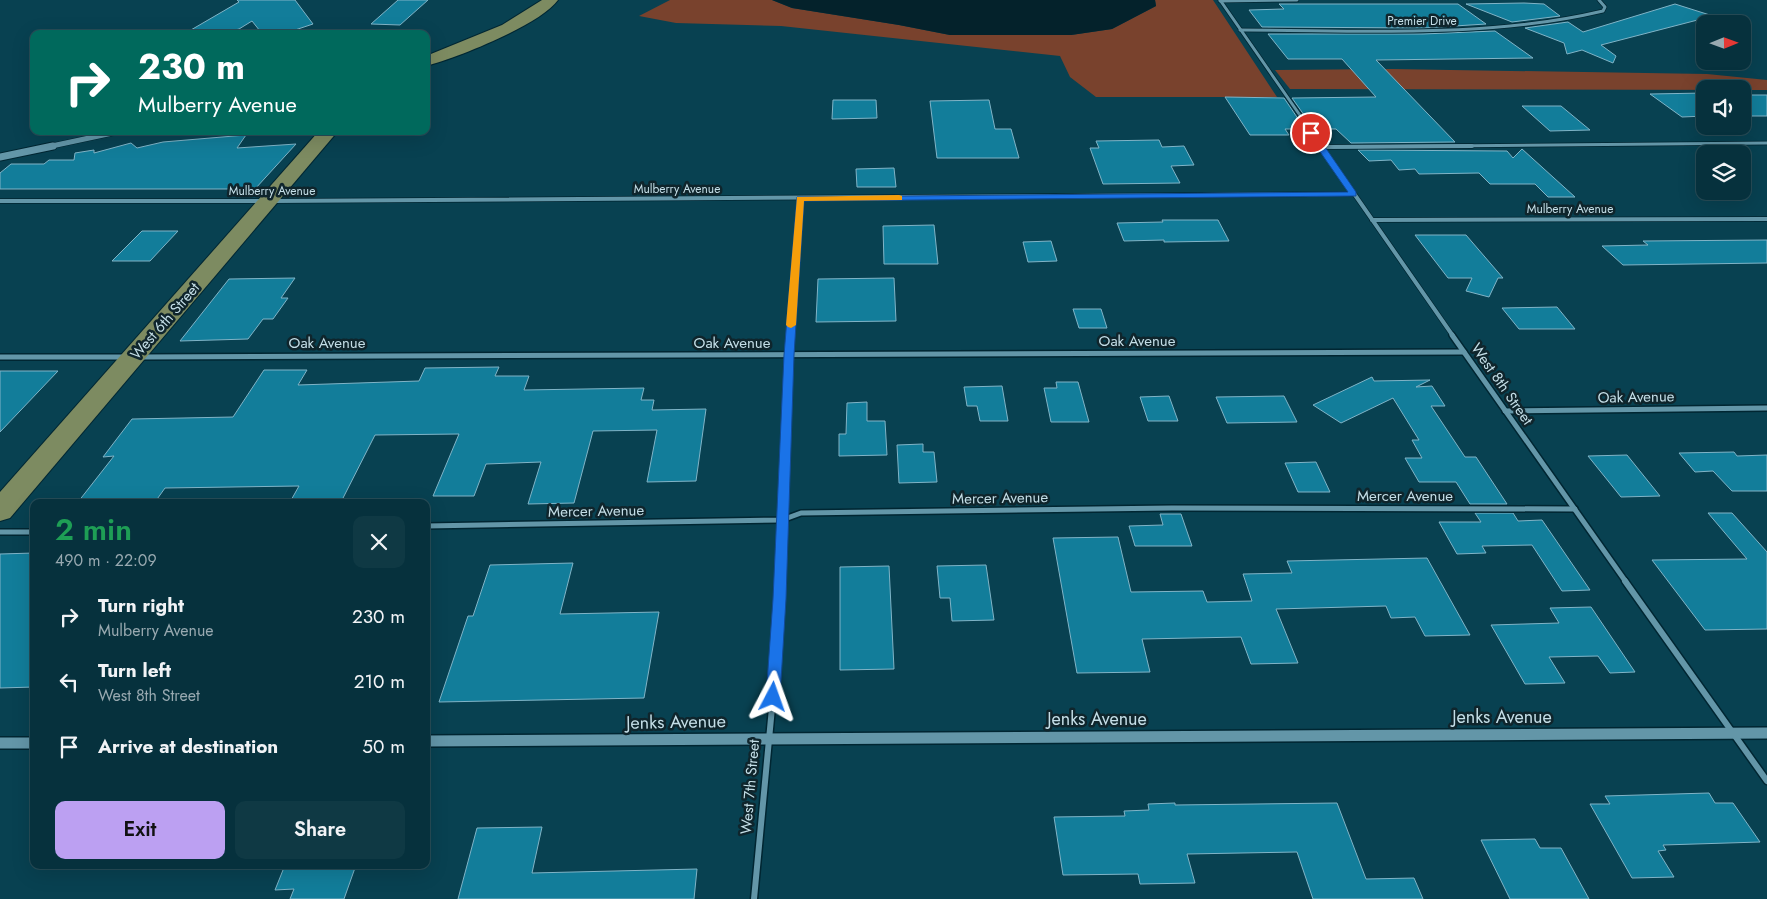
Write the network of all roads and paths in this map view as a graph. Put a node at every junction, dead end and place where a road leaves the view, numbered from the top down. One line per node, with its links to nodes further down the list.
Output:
1 (551, 0): 6 (main road)
2 (1220, 0): 3 (street); 5 (street, West 8th Street)
3 (1297, 0)
4 (1599, 0): 5 (street, Premier Drive)
5 (1240, 30): 10 (street, West 8th Street)
6 (430, 59)
7 (103, 135): 11 (street)
8 (326, 135): 15 (main road, West 6th Street)
9 (1767, 143): 10 (street)
10 (1321, 147): 12 (street, West 8th Street)
11 (0, 157)
12 (1354, 194): 13 (street, Mulberry Avenue); 17 (street, West 8th Street)
13 (800, 198): 15 (street, Mulberry Avenue); 19 (street, West 7th Street)
14 (0, 201): 15 (street, Mulberry Avenue)
15 (269, 201): 21 (main road, West 6th Street)
16 (1767, 218): 17 (street, Mulberry Avenue)
17 (1372, 220): 18 (street, West 8th Street)
18 (1464, 352): 19 (street, Oak Avenue); 23 (street, West 8th Street)
19 (789, 355): 21 (street, Oak Avenue); 26 (street, West 7th Street)
20 (0, 357): 21 (street, Oak Avenue)
21 (134, 357): 25 (main road, West 6th Street)
22 (1767, 408): 23 (street, Oak Avenue)
23 (1505, 410): 24 (street, West 8th Street)
24 (1575, 509): 26 (street, Mercer Avenue); 30 (street, West 8th Street)
25 (0, 511)
26 (782, 520): 27 (street, Mercer Avenue); 32 (street, West 7th Street)
27 (430, 526)
28 (0, 532): 29 (street)
29 (30, 532)
30 (1733, 733): 31 (street, Jenks Avenue); 32 (street, Jenks Avenue); 36 (street, West 8th Street)
31 (1767, 733)
32 (768, 739): 33 (street, Jenks Avenue); 37 (street, West 7th Street)
33 (430, 741)
34 (0, 743): 35 (street)
35 (30, 743)
36 (1767, 781)
37 (754, 899)

